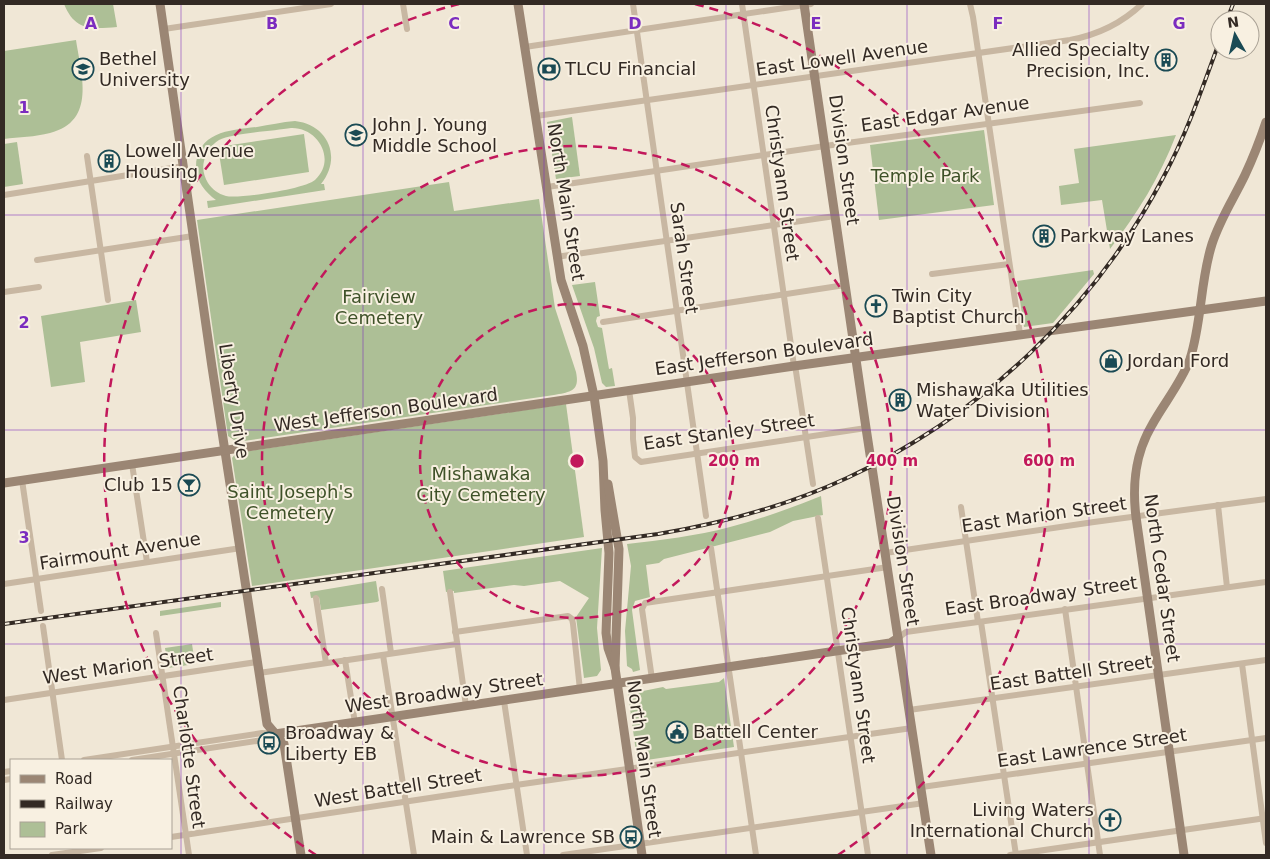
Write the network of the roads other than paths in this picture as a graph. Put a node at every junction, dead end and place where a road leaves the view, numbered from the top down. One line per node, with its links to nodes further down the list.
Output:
1 (160, 4): 12 (street, Liberty Drive)
2 (331, 4): 10 (street)
3 (404, 4): 13 (street)
4 (518, 4): 15 (street, North Main Street)
5 (632, 4): 14 (street, Sarah Street)
6 (742, 4): 11 (street, Christyann Street)
7 (807, 4): 11 (street); 17 (street, Division Street)
8 (970, 4): 16 (street)
9 (1142, 4): 16 (street, East Lowell Avenue)
10 (292, 7): 12 (street)
11 (743, 14): 14 (street); 18 (street, Christyann Street)
12 (164, 29): 27 (street, Liberty Drive)
13 (407, 29)
14 (636, 30): 15 (street); 19 (street, Sarah Street)
15 (525, 47): 21 (street, North Main Street)
16 (979, 53): 17 (street, East Lowell Avenue); 23 (street)
17 (815, 76): 18 (street, East Lowell Avenue); 24 (street, Division Street)
18 (753, 85): 19 (street, East Lowell Avenue); 25 (street, Christyann Street)
19 (646, 101): 21 (street, East Lowell Avenue); 28 (street, Sarah Street)
20 (1140, 103): 23 (street, East Edgar Avenue)
21 (536, 116): 30 (street, North Main Street)
22 (1266, 122): 47 (street, North Cedar Street)
23 (989, 124): 24 (street, East Edgar Avenue); 39 (street)
24 (825, 146): 25 (street, East Edgar Avenue); 32 (street, Division Street)
25 (763, 154): 28 (street, East Edgar Avenue); 33 (street, Christyann Street)
26 (87, 156): 29 (street)
27 (184, 166): 29 (street); 34 (street, Liberty Drive)
28 (656, 170): 30 (street, East Edgar Avenue); 35 (street, Sarah Street)
29 (91, 181): 31 (street); 36 (street)
30 (547, 187): 37 (street, North Main Street)
31 (4, 195)
32 (835, 216): 33 (street); 41 (street, Division Street)
33 (774, 225): 35 (street); 44 (street, Christyann Street)
34 (193, 236): 36 (street); 58 (street, Liberty Drive)
35 (667, 241): 37 (street); 48 (street, Sarah Street)
36 (101, 251): 38 (street); 45 (street)
37 (556, 257): 55 (street, North Main Street)
38 (37, 260)
39 (1009, 264): 40 (street); 50 (street)
40 (932, 274)
41 (846, 285): 44 (street); 51 (street, Division Street)
42 (39, 287): 43 (street)
43 (4, 292)
44 (784, 296): 48 (street); 52 (street, Christyann Street)
45 (108, 300)
46 (1266, 301): 47 (street, East Jefferson Boulevard)
47 (1199, 310): 50 (street, East Jefferson Boulevard); 68 (street, North Cedar Street)
48 (677, 311): 49 (street); 53 (street, Sarah Street)
49 (603, 322)
50 (1020, 334): 51 (street, East Jefferson Boulevard)
51 (855, 357): 52 (street, East Jefferson Boulevard); 56 (street, Division Street)
52 (795, 365): 53 (street, East Jefferson Boulevard); 57 (street, Christyann Street)
53 (687, 382): 54 (street, East Jefferson Boulevard); 59 (street, Sarah Street)
54 (629, 390): 55 (street, East Jefferson Boulevard); 59 (street, East Stanley Street)
55 (594, 396): 58 (street, West Jefferson Boulevard); 107 (street, North Main Street)
56 (866, 428): 57 (street, East Stanley Street); 73 (street, Division Street)
57 (806, 437): 59 (street, East Stanley Street); 63 (street, Christyann Street)
58 (226, 450): 60 (street, West Jefferson Boulevard); 71 (street, Liberty Drive)
59 (697, 454): 67 (street, Sarah Street)
60 (132, 464): 61 (street, West Jefferson Boulevard); 74 (street)
61 (22, 480): 62 (street, West Jefferson Boulevard); 77 (street)
62 (4, 483)
63 (813, 484)
64 (1266, 499): 65 (street, East Marion Street)
65 (1218, 505): 68 (street, East Marion Street); 80 (street)
66 (961, 507): 70 (street)
67 (706, 516)
68 (1136, 517): 70 (street, East Marion Street); 85 (street, North Cedar Street)
69 (818, 518): 76 (street, Christyann Street)
70 (966, 541): 73 (street, East Marion Street); 88 (street)
71 (241, 548): 74 (street, Fairmount Avenue); 99 (street, Liberty Drive)
72 (711, 548): 83 (street)
73 (885, 553): 75 (street, Division Street)
74 (147, 562): 77 (street, Fairmount Avenue)
75 (888, 567): 76 (street); 92 (street, Division Street)
76 (827, 576): 83 (street); 94 (street, Christyann Street)
77 (36, 579): 79 (street, Fairmount Avenue); 87 (street)
78 (1266, 582): 80 (street, East Broadway Street)
79 (4, 584)
80 (1227, 587): 85 (street, East Broadway Street)
81 (382, 588): 95 (street)
82 (450, 592): 90 (street)
83 (717, 593): 102 (street); 106 (street)
84 (316, 598): 100 (street)
85 (1147, 598): 86 (street, East Broadway Street); 105 (street, North Cedar Street)
86 (1065, 609): 88 (street, East Broadway Street); 108 (street)
87 (40, 611)
88 (980, 622): 92 (street, East Broadway Street); 111 (street)
89 (42, 626): 110 (street)
90 (455, 632): 93 (street); 109 (street)
91 (156, 633): 104 (street, Charlotte Street)
92 (898, 638): 94 (street, East Broadway Street); 115 (street, Division Street)
93 (457, 644): 95 (street); 114 (street)
94 (838, 651): 102 (street, East Broadway Street); 120 (street, Christyann Street)
95 (391, 653): 96 (street)
96 (383, 655): 97 (street); 116 (street)
97 (345, 660): 100 (street); 117 (street)
98 (1266, 660): 101 (street, East Battell Street)
99 (257, 662): 103 (street, Liberty Drive); 104 (street, West Marion Street)
100 (326, 663): 103 (street)
101 (1242, 664): 105 (street, East Battell Street); 122 (street)
102 (728, 667): 106 (street, East Broadway Street); 125 (street)
103 (259, 673): 119 (street, Liberty Drive)
104 (162, 676): 110 (street, West Marion Street); 123 (street, Charlotte Street)
105 (1159, 676): 108 (street, East Battell Street); 124 (street, North Cedar Street)
106 (652, 679): 107 (street, East Broadway Street)
107 (617, 684): 109 (street, West Broadway Street); 130 (street, North Main Street)
108 (1076, 687): 111 (street, East Battell Street); 129 (street)
109 (580, 690): 113 (street, West Broadway Street)
110 (52, 692): 112 (street, West Marion Street); 126 (street)
111 (993, 699): 115 (street, East Battell Street); 131 (street)
112 (4, 700)
113 (504, 701): 114 (street, West Broadway Street); 132 (street)
114 (466, 706): 116 (street, West Broadway Street)
115 (909, 710): 118 (street, Division Street)
116 (393, 717): 117 (street, West Broadway Street); 134 (street)
117 (355, 723): 119 (street, West Broadway Street)
118 (912, 728): 120 (street); 133 (street, Division Street)
119 (275, 734): 123 (street, West Broadway Street); 137 (street, Liberty Drive)
120 (851, 738): 125 (street); 136 (street, Christyann Street)
121 (1266, 738): 122 (street, East Lawrence Street)
122 (1253, 740): 124 (street, East Lawrence Street); 138 (street)
123 (173, 750): 127 (street, West Broadway Street); 128 (street, West Broadway Street); 141 (street, Charlotte Street)
124 (1169, 752): 129 (street, East Lawrence Street); 140 (street, North Cedar Street)
125 (740, 753): 130 (street); 139 (street)
126 (62, 759)
127 (93, 759)
128 (136, 759)
129 (1087, 764): 131 (street, East Lawrence Street); 143 (street)
130 (629, 769): 132 (street, West Battell Street); 145 (street, North Main Street)
131 (1005, 776): 133 (street, East Lawrence Street); 158 (street)
132 (516, 785): 134 (street, West Battell Street); 152 (street)
133 (922, 787): 135 (street, Division Street)
134 (407, 802): 137 (street, West Battell Street); 151 (street)
135 (924, 803): 136 (street); 157 (street, Division Street)
136 (862, 812): 139 (street); 156 (street, Christyann Street)
137 (296, 818): 141 (street, West Battell Street); 150 (street, Liberty Drive)
138 (1265, 818): 140 (street); 144 (street)
139 (752, 828): 145 (street); 155 (street)
140 (1181, 831): 143 (street); 160 (street, North Cedar Street)
141 (185, 835): 142 (street, West Battell Street); 149 (street, Charlotte Street)
142 (172, 837)
143 (1098, 842): 158 (street); 159 (street)
144 (1266, 843)
145 (640, 844): 153 (street); 154 (street, North Main Street)
146 (94, 849): 147 (street)
147 (75, 852): 148 (street)
148 (52, 855)
149 (188, 855)
150 (301, 855)
151 (414, 855)
152 (527, 855)
153 (563, 855)
154 (642, 855)
155 (756, 855)
156 (868, 855)
157 (932, 855)
158 (1014, 855)
159 (1100, 855)
160 (1184, 855)

